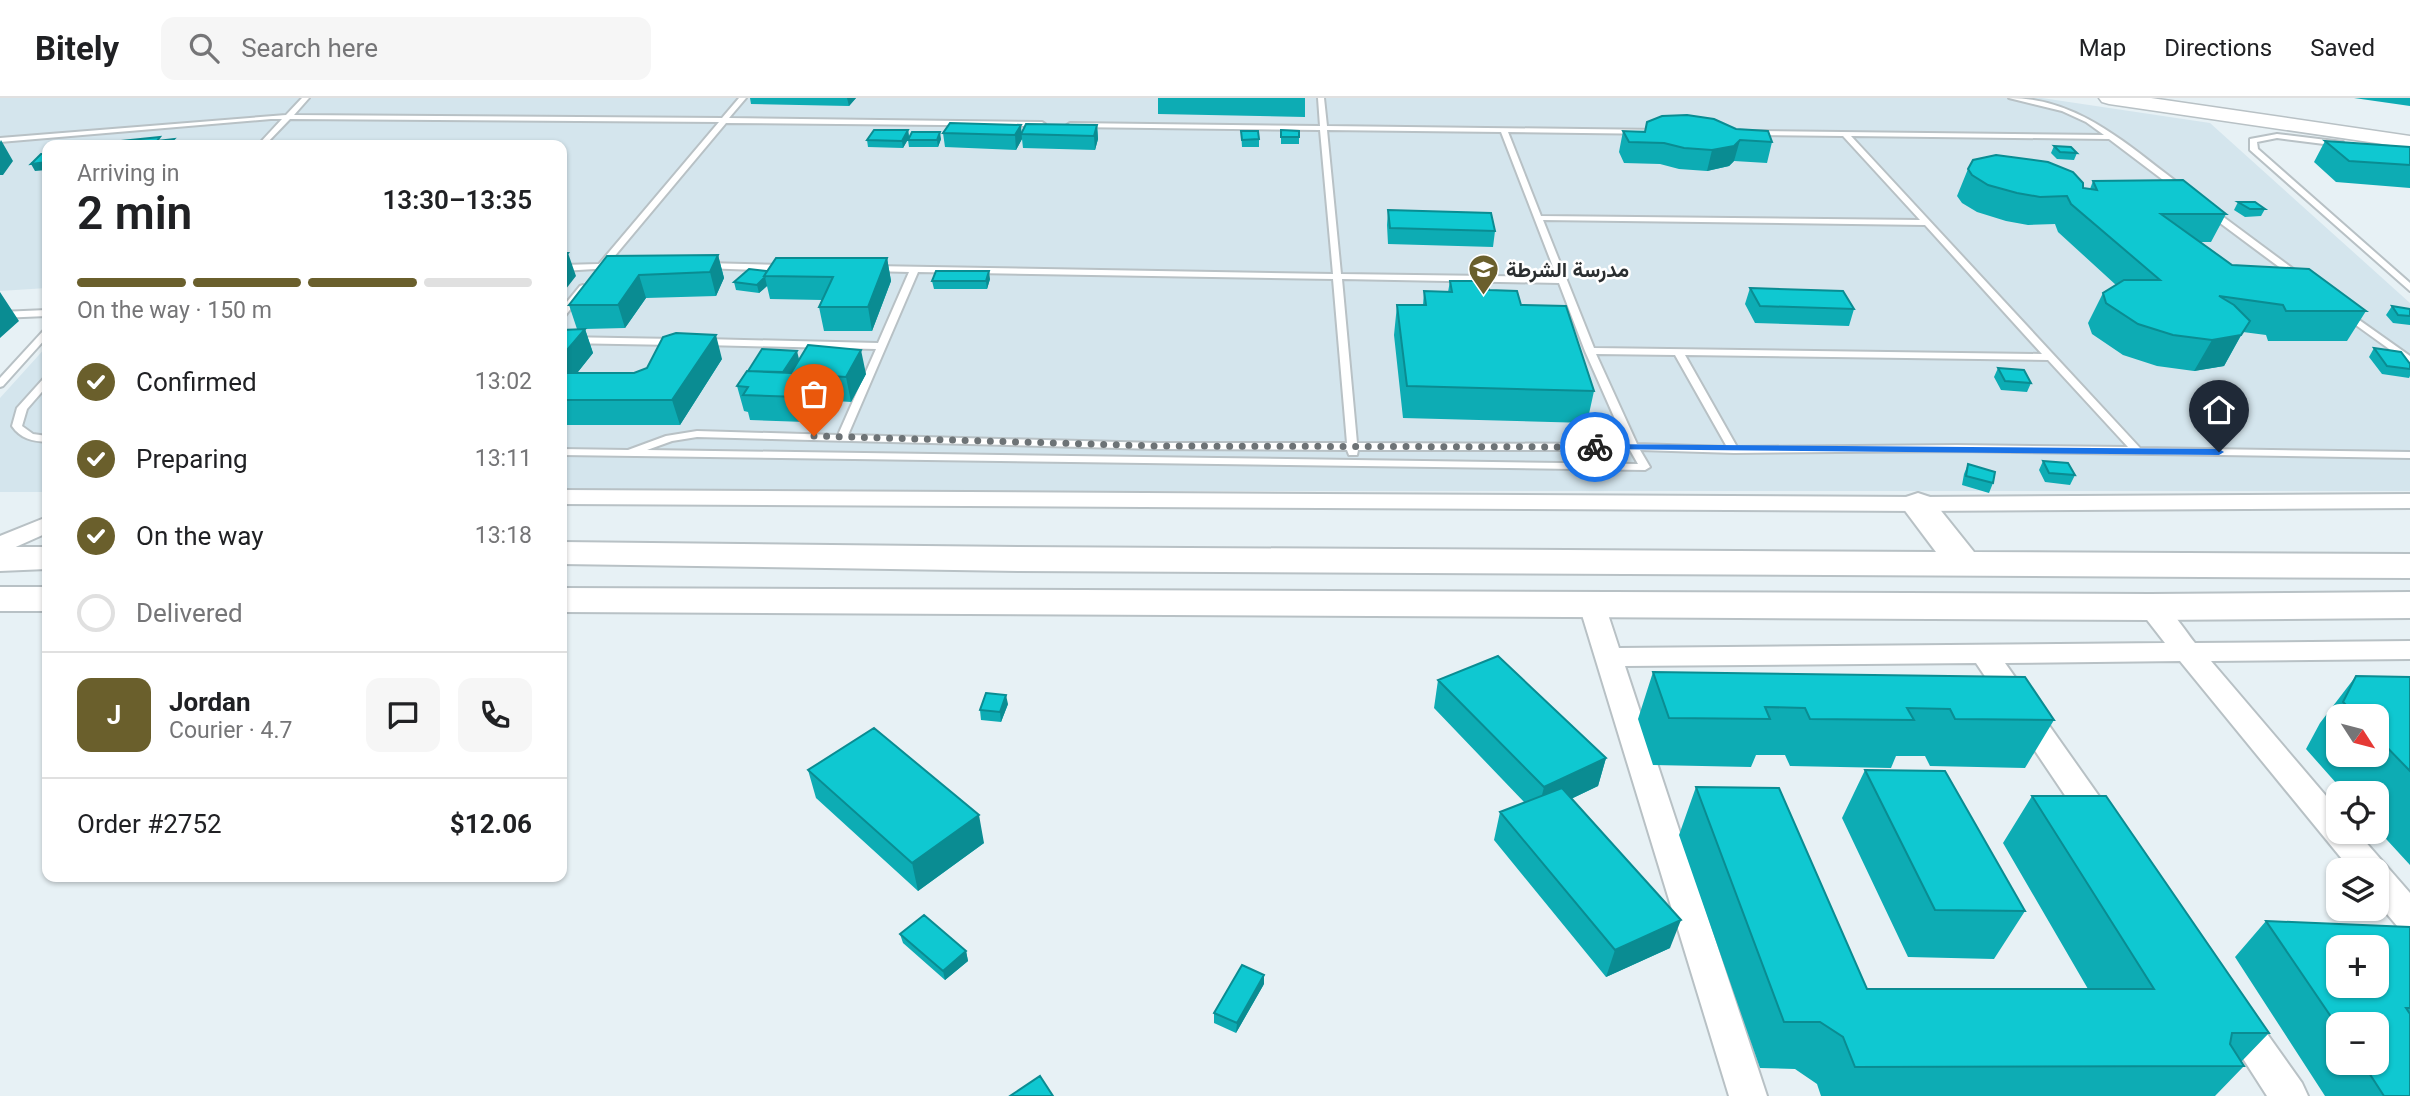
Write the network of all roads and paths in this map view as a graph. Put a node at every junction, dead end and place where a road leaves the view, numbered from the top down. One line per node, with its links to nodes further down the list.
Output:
1 (306, 98): 6 (lane)
2 (743, 98): 7 (lane)
3 (1321, 98): 8 (lane)
4 (2012, 98): 13 (lane)
5 (2109, 98): 16 (street)
6 (288, 117): 7 (lane); 14 (lane); 15 (lane)
7 (723, 121): 8 (lane); 25 (lane)
8 (1324, 128): 9 (lane); 29 (lane)
9 (1504, 130): 10 (lane); 20 (lane)
10 (1668, 132)
11 (1749, 133): 12 (lane)
12 (1845, 134): 13 (lane); 21 (lane)
13 (2111, 137): 18 (lane)
14 (0, 140)
15 (266, 140)
16 (2410, 142)
17 (2346, 145): 32 (lane)
18 (2189, 195)
19 (2200, 203): 30 (lane)
20 (1538, 218): 21 (lane); 31 (lane)
21 (1927, 223): 42 (lane)
22 (620, 265): 25 (lane)
23 (700, 266): 26 (lane)
24 (567, 268): 25 (lane)
25 (600, 268): 34 (lane)
26 (794, 268)
27 (861, 268): 28 (lane)
28 (915, 269): 29 (lane); 39 (lane)
29 (1337, 277): 31 (lane); 48 (lane)
30 (2299, 278)
31 (1562, 280): 40 (lane)
32 (2410, 288)
33 (2332, 303): 43 (lane)
34 (567, 308)
35 (42, 313): 36 (lane)
36 (0, 315)
37 (42, 338): 44 (lane)
38 (567, 340): 39 (lane)
39 (882, 346): 46 (lane)
40 (1590, 351): 41 (lane); 49 (lane)
41 (1678, 352): 42 (lane); 50 (lane)
42 (2051, 357): 51 (lane)
43 (2410, 361)
44 (0, 384)
45 (42, 386): 47 (lane)
46 (842, 437): 48 (lane); 53 (lane)
47 (42, 439)
48 (1352, 446): 49 (lane); 55 (lane)
49 (1633, 447): 50 (lane); 55 (lane)
50 (1734, 450): 51 (lane)
51 (2137, 451): 54 (lane)
52 (567, 452): 53 (lane)
53 (626, 454): 55 (lane)
54 (2410, 456)
55 (1354, 464)
56 (567, 496): 58 (street)
57 (2410, 501): 58 (street)
58 (1917, 504): 64 (highway)
59 (42, 526): 60 (street)
60 (0, 546)
61 (567, 553): 64 (highway)
62 (42, 558): 63 (highway)
63 (0, 559)
64 (1963, 563): 65 (highway)
65 (2410, 566)
66 (0, 599): 67 (highway)
67 (42, 599)
68 (567, 600): 69 (highway)
69 (1592, 605): 71 (highway); 75 (street)
70 (2410, 605): 71 (highway)
71 (2150, 607): 73 (street)
72 (2410, 650): 73 (street)
73 (2188, 652): 74 (street); 77 (street)
74 (1984, 654): 75 (street); 76 (street)
75 (1608, 657): 81 (street)
76 (2117, 846)
77 (2360, 858)
78 (2389, 893): 79 (street)
79 (2410, 918)
80 (2219, 994): 82 (street)
81 (1748, 1096)
82 (2289, 1096)

